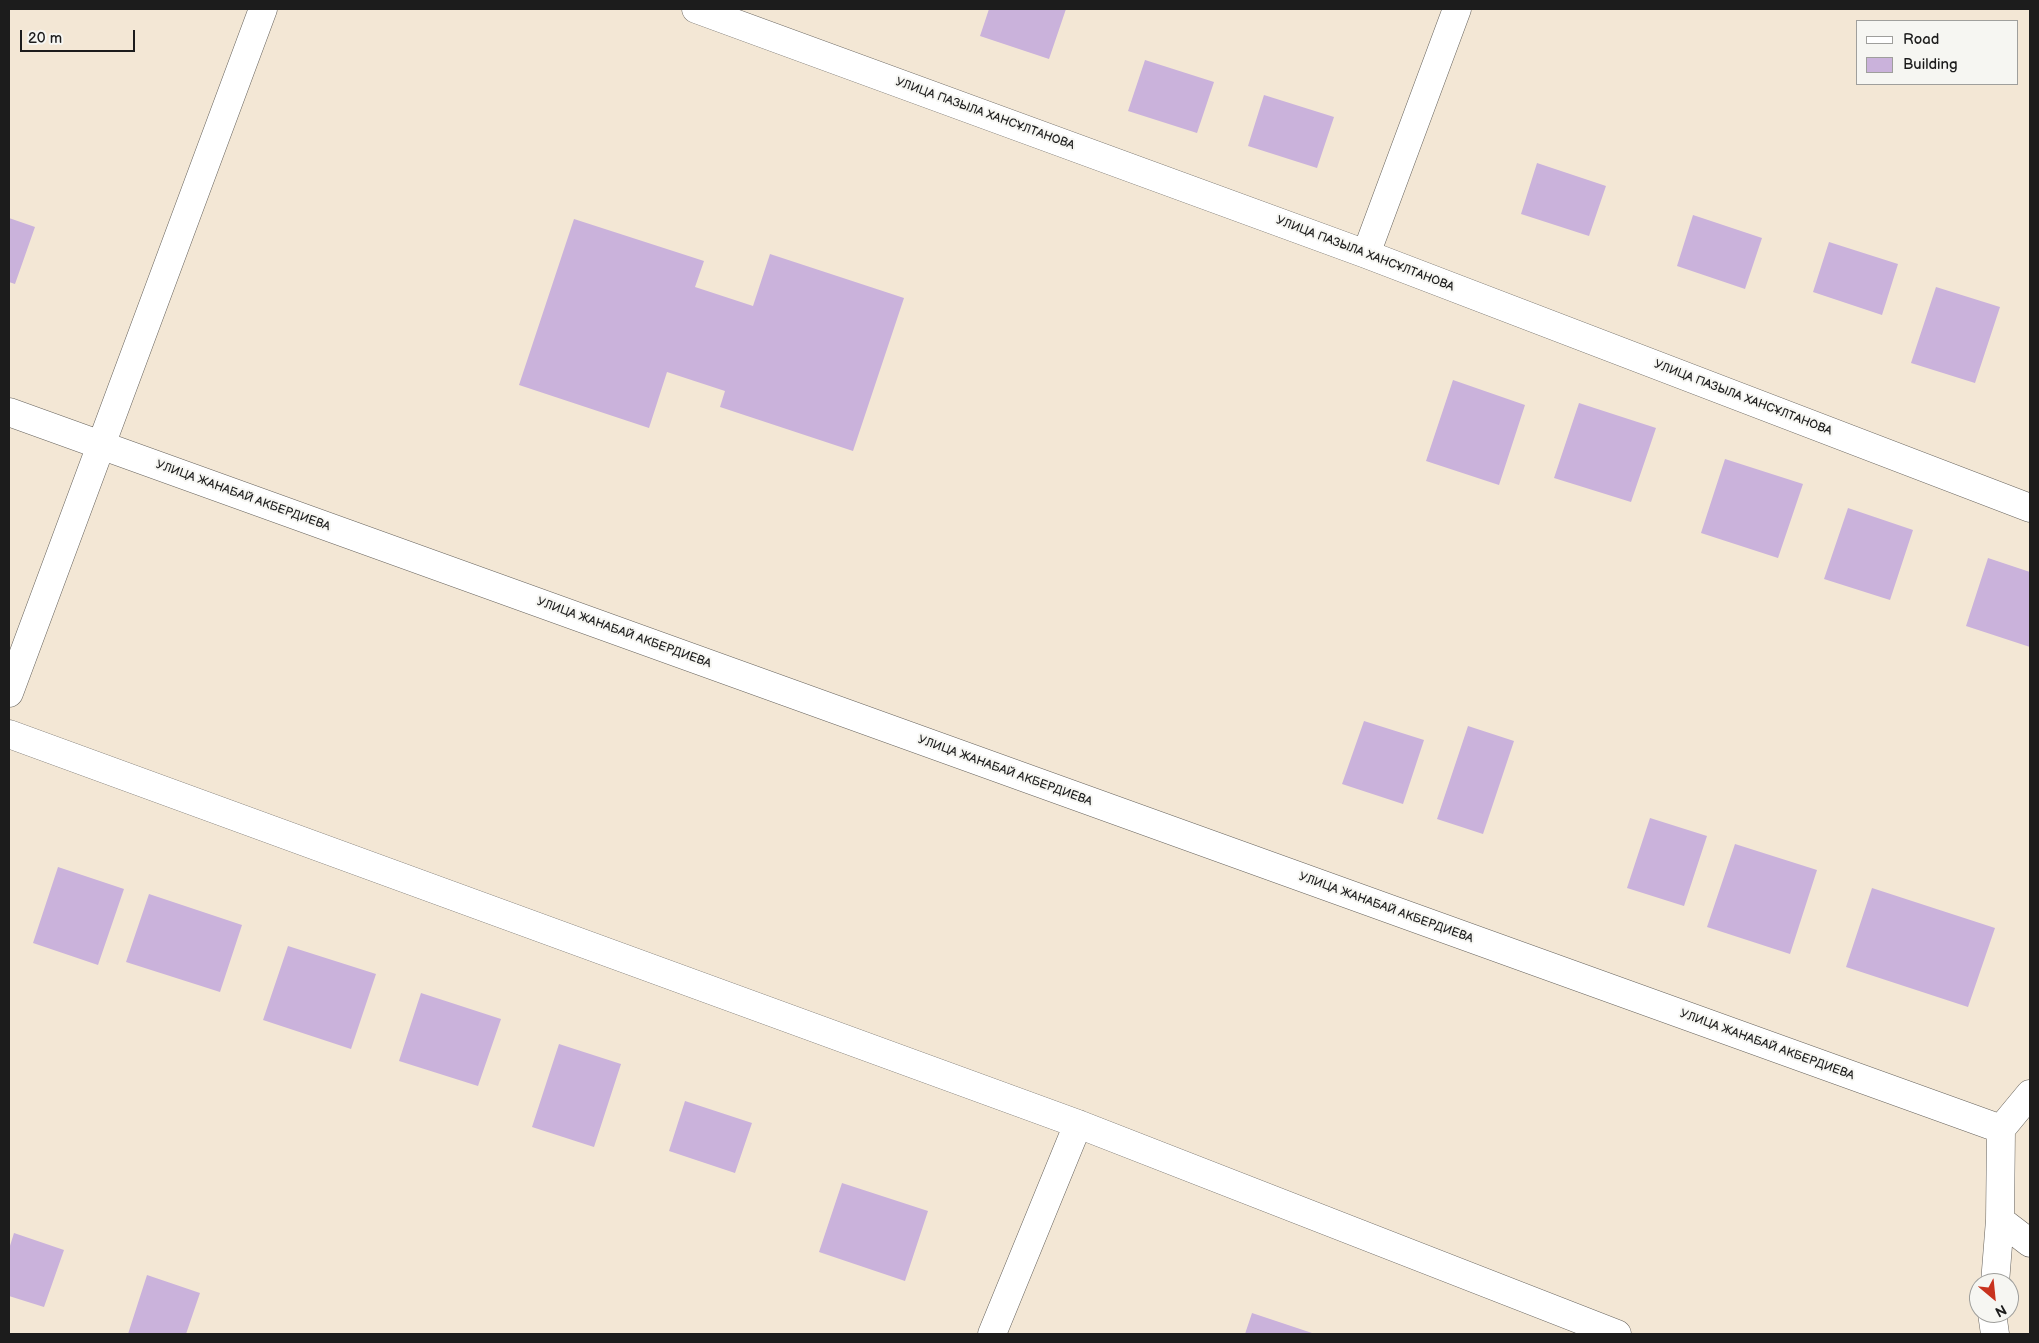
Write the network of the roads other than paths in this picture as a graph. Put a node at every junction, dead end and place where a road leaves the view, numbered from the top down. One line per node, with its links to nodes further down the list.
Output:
1 (263, 9): 6 (street)
2 (696, 9): 4 (street, УЛИЦА ПАЗЫЛА ХАНСҰЛТАНОВА)
3 (1458, 9): 4 (street)
4 (1366, 254): 7 (street, УЛИЦА ПАЗЫЛА ХАНСҰЛТАНОВА)
5 (9, 412): 6 (street, УЛИЦА ЖАНАБАЙ АКБЕРДИЕВА)
6 (101, 445): 8 (street); 12 (street, УЛИЦА ЖАНАБАЙ АКБЕРДИЕВА)
7 (2030, 508)
8 (9, 694)
9 (9, 734): 11 (street)
10 (2030, 1094): 12 (street)
11 (1078, 1124): 16 (street); 17 (street)
12 (2001, 1129): 13 (street)
13 (2000, 1220): 14 (street); 15 (street)
14 (2030, 1243)
15 (1996, 1273)
16 (992, 1334)
17 (1617, 1334)

